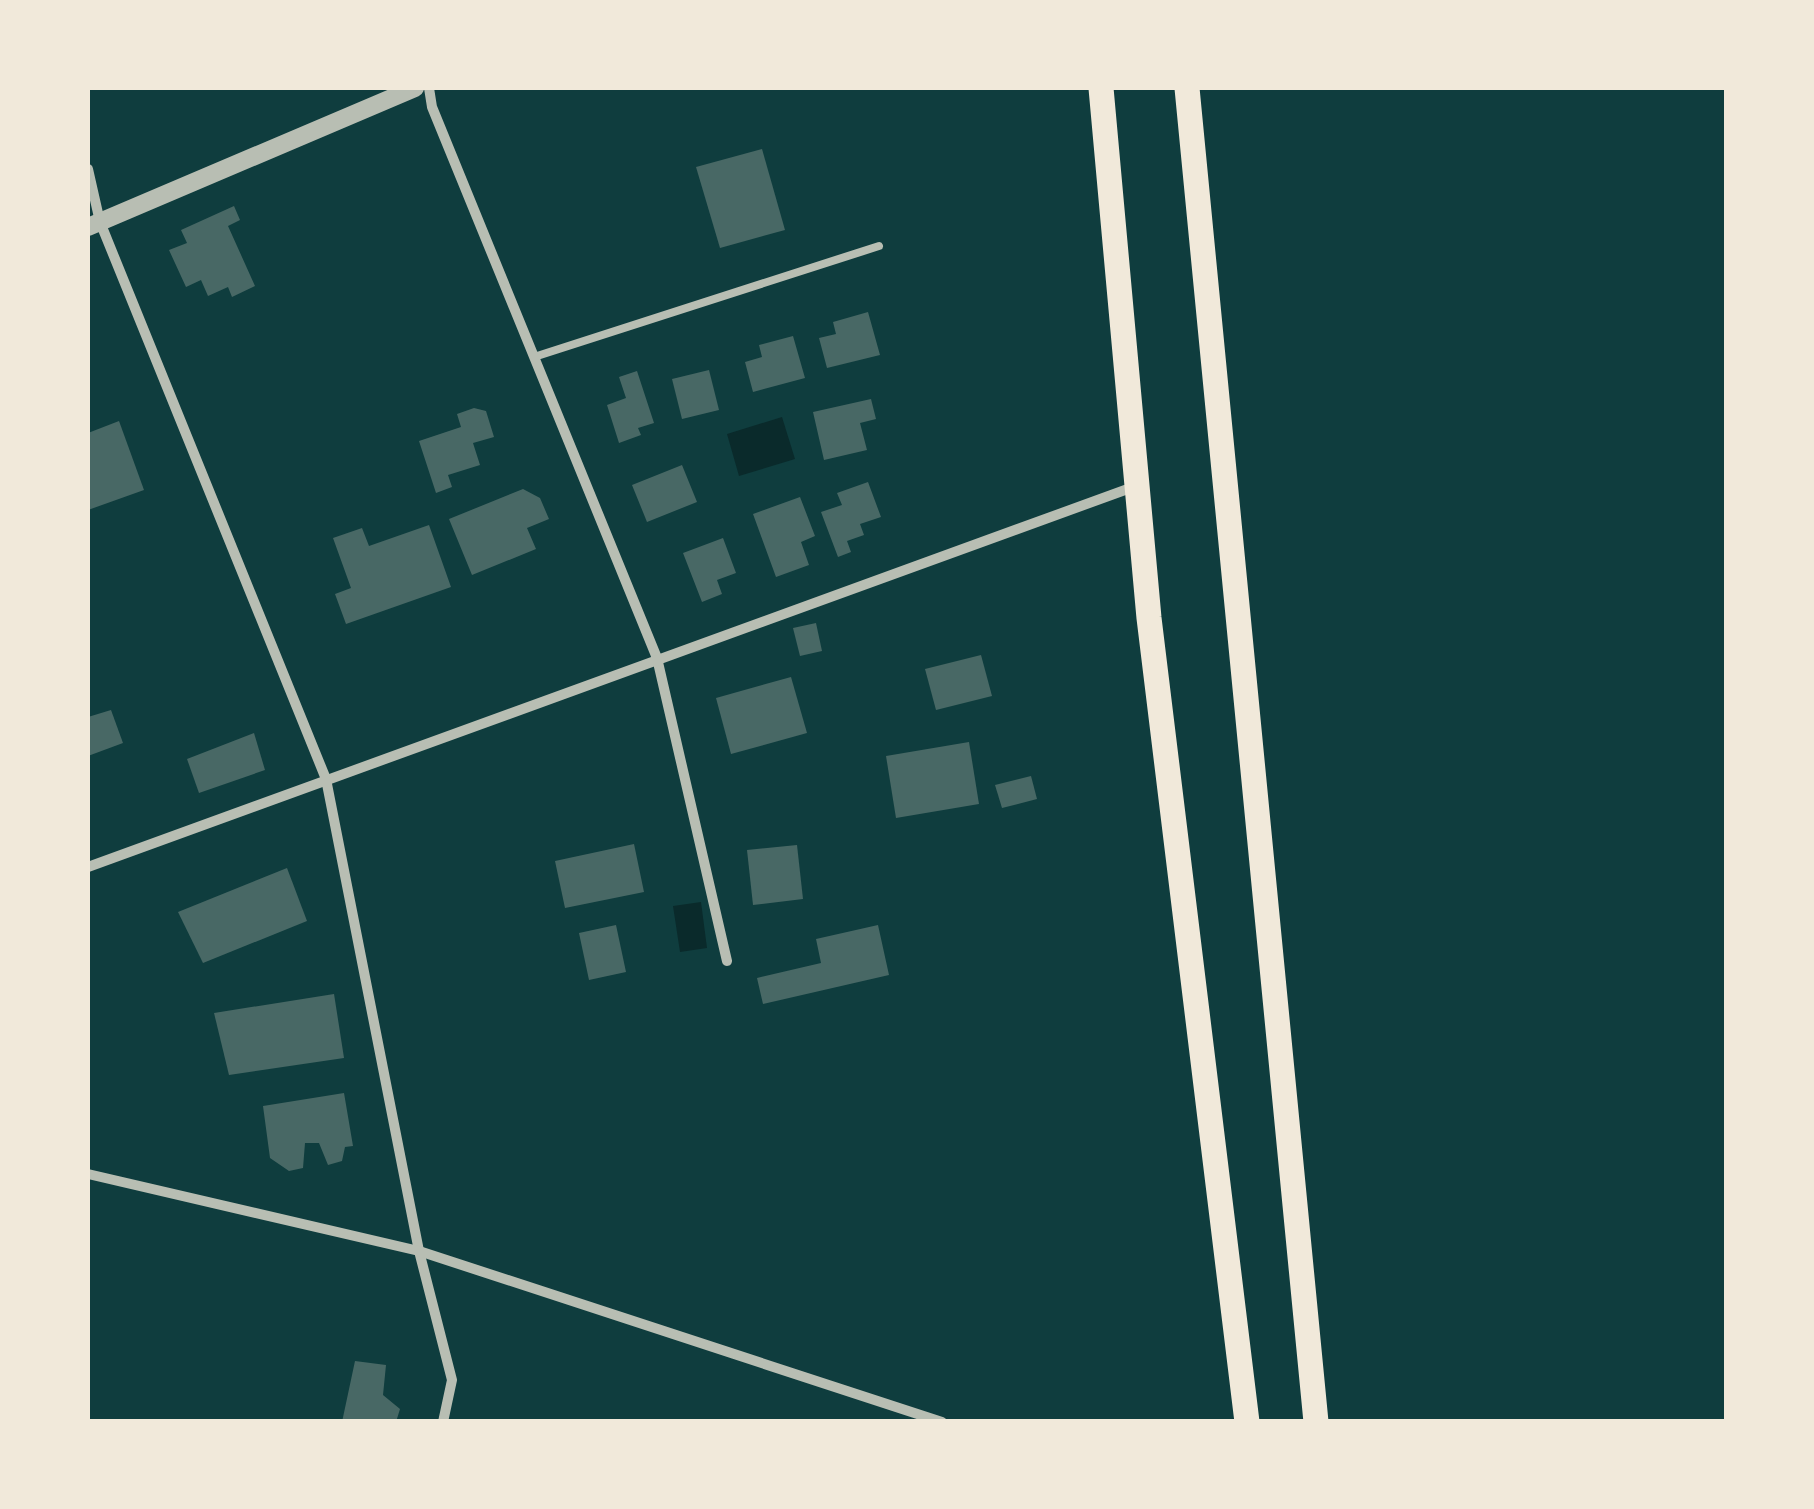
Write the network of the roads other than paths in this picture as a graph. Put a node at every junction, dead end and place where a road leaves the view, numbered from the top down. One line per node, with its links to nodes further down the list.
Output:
1 (416, 88): 6 (street)
2 (429, 88): 8 (street)
3 (1101, 88): 9 (main road)
4 (1187, 88): 19 (main road)
5 (88, 169): 6 (street)
6 (94, 225): 11 (street)
7 (879, 246): 8 (lane)
8 (534, 357): 10 (street)
9 (1137, 485): 10 (street); 18 (main road)
10 (657, 658): 11 (street); 13 (street)
11 (326, 779): 12 (street); 15 (street)
12 (88, 867)
13 (726, 961)
14 (88, 1174): 15 (street)
15 (419, 1250): 16 (street); 17 (street)
16 (443, 1422)
17 (942, 1422)
18 (1247, 1422)
19 (1316, 1422)

